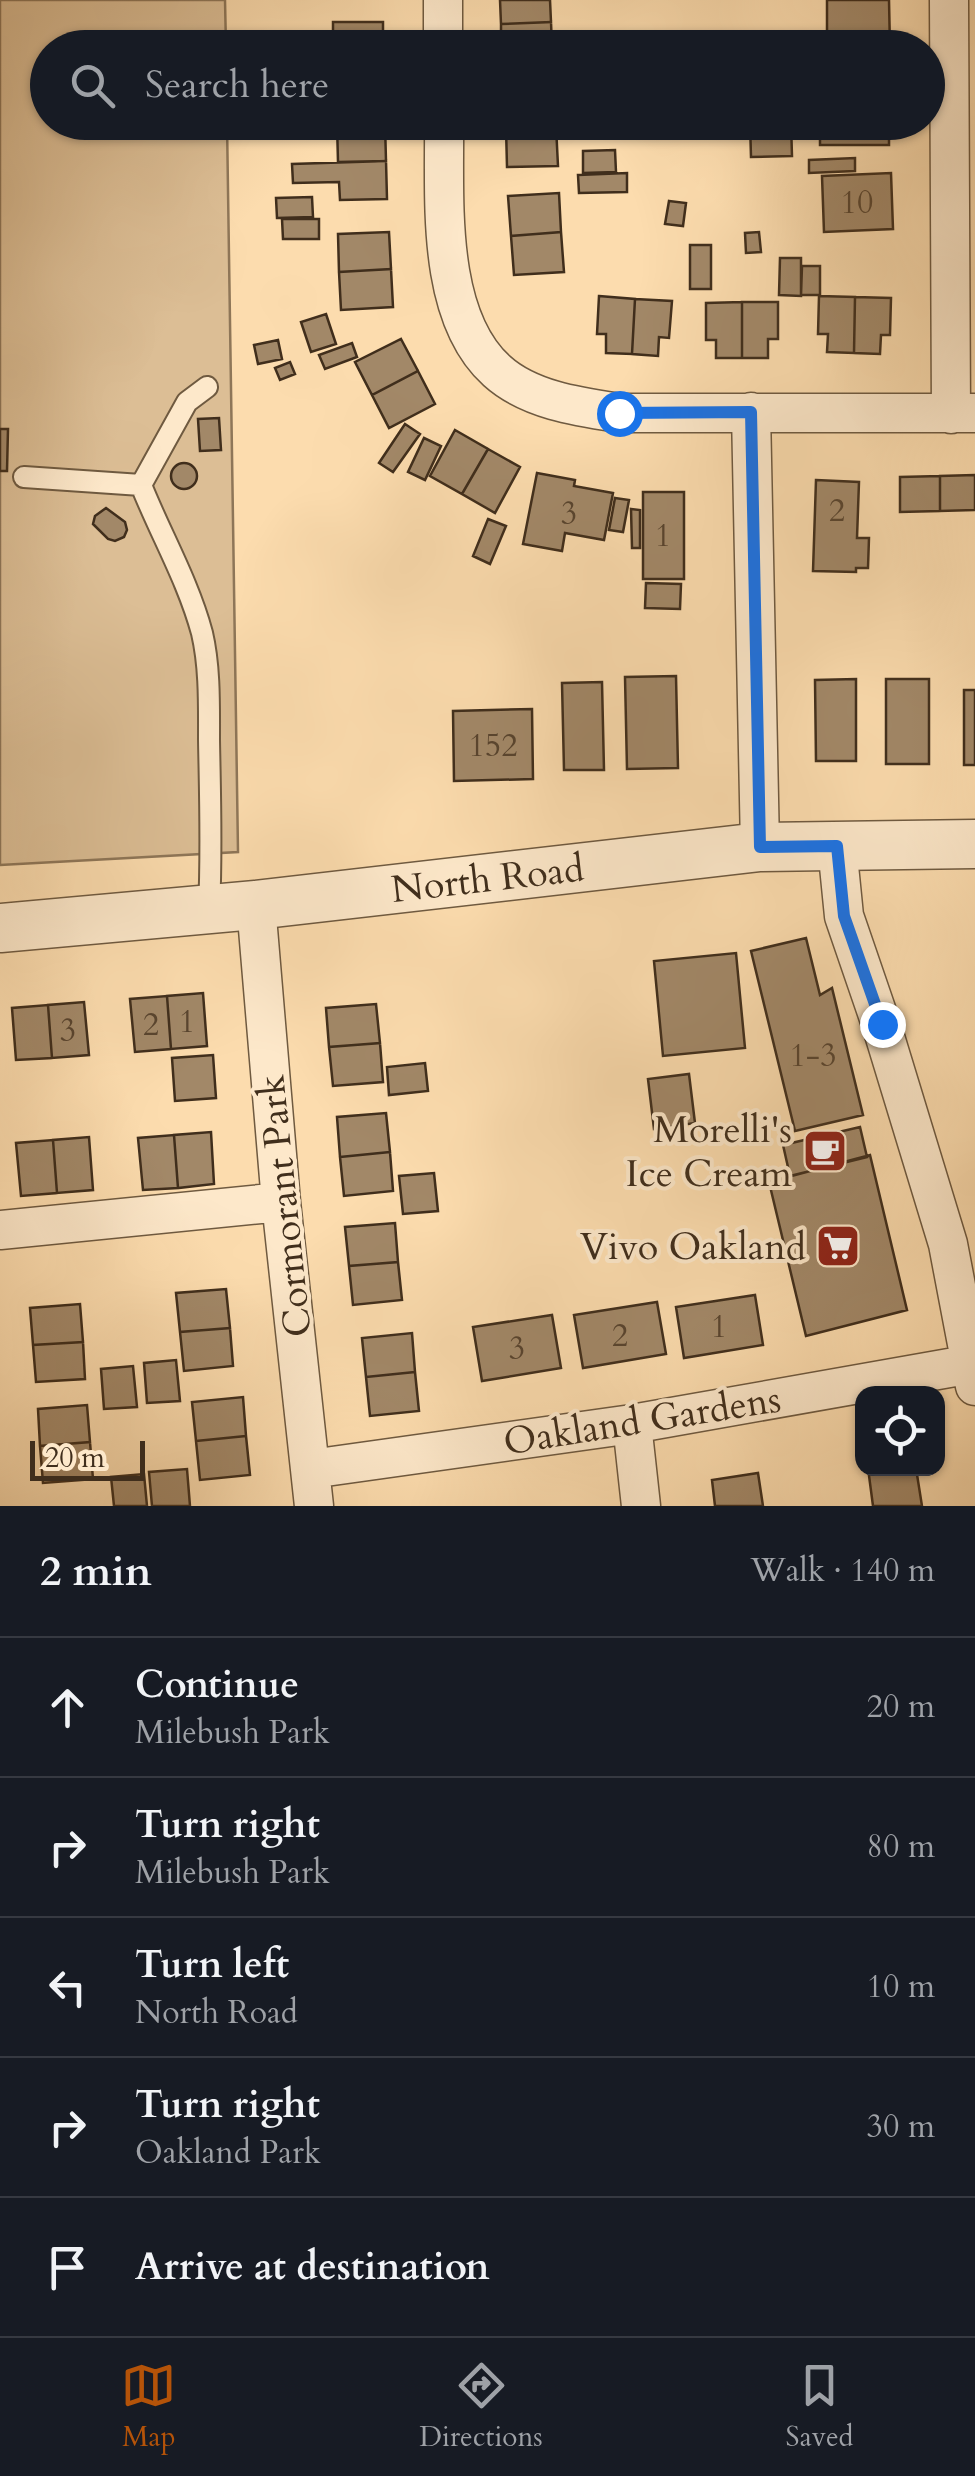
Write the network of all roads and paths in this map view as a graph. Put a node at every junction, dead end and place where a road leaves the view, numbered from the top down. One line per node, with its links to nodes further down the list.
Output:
1 (442, 0): 3 (street)
2 (948, 0): 7 (street)
3 (443, 30)
4 (445, 140): 6 (street)
5 (207, 387): 9 (lane)
6 (751, 412): 7 (street); 12 (street)
7 (963, 414)
8 (24, 478): 9 (lane)
9 (141, 485): 14 (lane)
10 (975, 844): 11 (street, North Road)
11 (837, 846): 12 (street, North Road); 18 (street)
12 (760, 847): 13 (street, North Road)
13 (256, 906): 14 (street, North Road); 16 (street, Cormorant Park)
14 (209, 908): 15 (street, North Road)
15 (0, 928)
16 (281, 1202): 17 (street); 20 (street, Cormorant Park)
17 (0, 1230)
18 (974, 1375): 19 (street, Oakland Gardens)
19 (632, 1424): 20 (street, Oakland Gardens); 21 (street)
20 (313, 1487)
21 (641, 1506)

